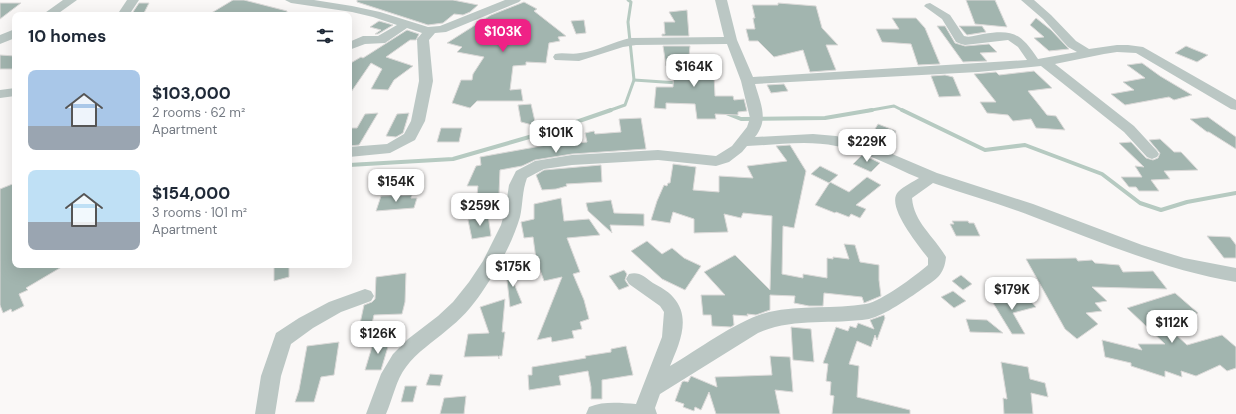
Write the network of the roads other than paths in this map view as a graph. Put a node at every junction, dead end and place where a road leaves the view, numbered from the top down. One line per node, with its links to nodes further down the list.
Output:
1 (71, 0): 9 (street)
2 (133, 0): 10 (street)
3 (291, 0): 7 (street)
4 (515, 0): 13 (street)
5 (722, 0): 16 (street)
6 (1027, 0): 18 (street)
7 (335, 6): 11 (street); 12 (street)
8 (930, 6): 20 (street)
9 (53, 12)
10 (125, 12)
11 (328, 12)
12 (406, 24): 13 (street); 17 (street)
13 (431, 31): 26 (street)
14 (12, 34): 15 (street)
15 (0, 40)
16 (730, 40): 19 (street); 21 (street)
17 (352, 45)
18 (1089, 54): 20 (street); 24 (street)
19 (559, 57)
20 (1040, 62): 21 (street); 27 (street)
21 (748, 80): 25 (street)
22 (12, 92): 23 (street)
23 (0, 94)
24 (1236, 106)
25 (742, 142): 28 (street); 34 (street)
26 (352, 152)
27 (1152, 154)
28 (931, 177): 29 (street); 32 (street)
29 (1236, 275)
30 (635, 279): 32 (street)
31 (365, 296): 33 (street)
32 (651, 389): 36 (street)
33 (265, 414)
34 (376, 414)
35 (596, 414): 36 (street)
36 (642, 414): 37 (street)
37 (647, 414)

